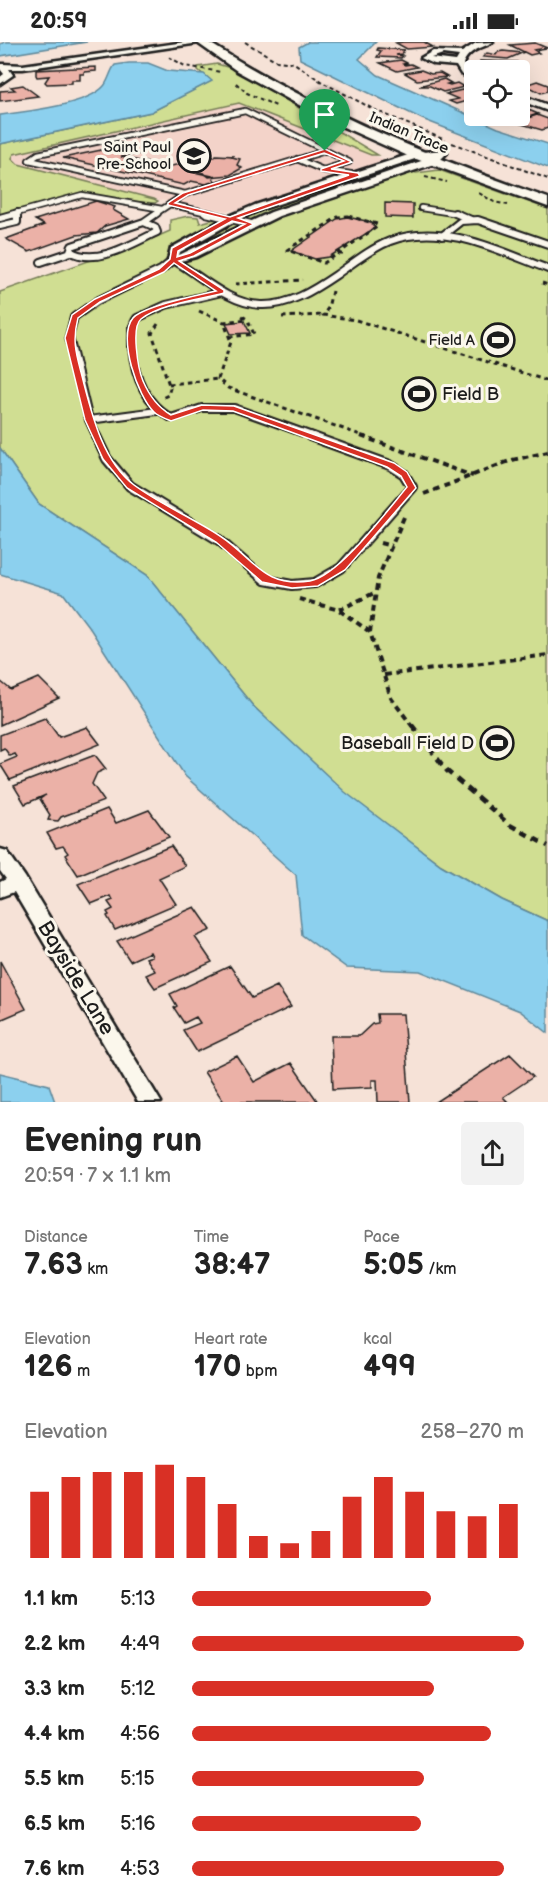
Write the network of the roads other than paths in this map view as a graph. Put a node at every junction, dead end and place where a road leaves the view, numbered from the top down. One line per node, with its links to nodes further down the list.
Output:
1 (163, 42): 6 (street)
2 (202, 42): 6 (street); 14 (main road, Indian Trace)
3 (222, 42): 15 (main road, Indian Trace)
4 (489, 42): 5 (street)
5 (463, 54): 7 (street); 7 (street)
6 (78, 57): 8 (street)
7 (459, 64): 9 (street)
8 (2, 67): 10 (street)
9 (464, 72)
10 (0, 81)
11 (530, 101): 12 (street)
12 (548, 108)
13 (325, 151): 16 (lane); 17 (lane); 20 (lane)
14 (417, 155): 15 (main road, Indian Trace); 18 (street)
15 (438, 157): 19 (main road, Indian Trace); 21 (main road, Indian Trace); 30 (street)
16 (297, 159): 17 (lane); 20 (lane)
17 (323, 170): 18 (lane)
18 (358, 175): 27 (street)
19 (548, 191)
20 (185, 194): 22 (lane)
21 (548, 203)
22 (170, 204): 24 (lane); 27 (lane)
23 (421, 208): 28 (lane)
24 (162, 209): 25 (lane); 29 (lane)
25 (17, 213): 26 (lane); 31 (lane)
26 (0, 218)
27 (231, 219): 30 (lane); 35 (street)
28 (472, 220): 32 (lane); 33 (lane)
29 (144, 222): 34 (lane); 34 (lane)
30 (251, 224): 35 (street)
31 (0, 226)
32 (442, 236): 37 (lane); 38 (lane)
33 (548, 244)
34 (71, 252): 36 (lane)
35 (173, 260): 38 (lane); 40 (lane)
36 (40, 262)
37 (548, 269)
38 (222, 292): 39 (lane)
39 (157, 411): 40 (lane); 40 (lane)
40 (89, 420)
41 (0, 856): 42 (street, Bayside Lane)
42 (9, 886): 43 (street, Bayside Lane)
43 (150, 1102)

